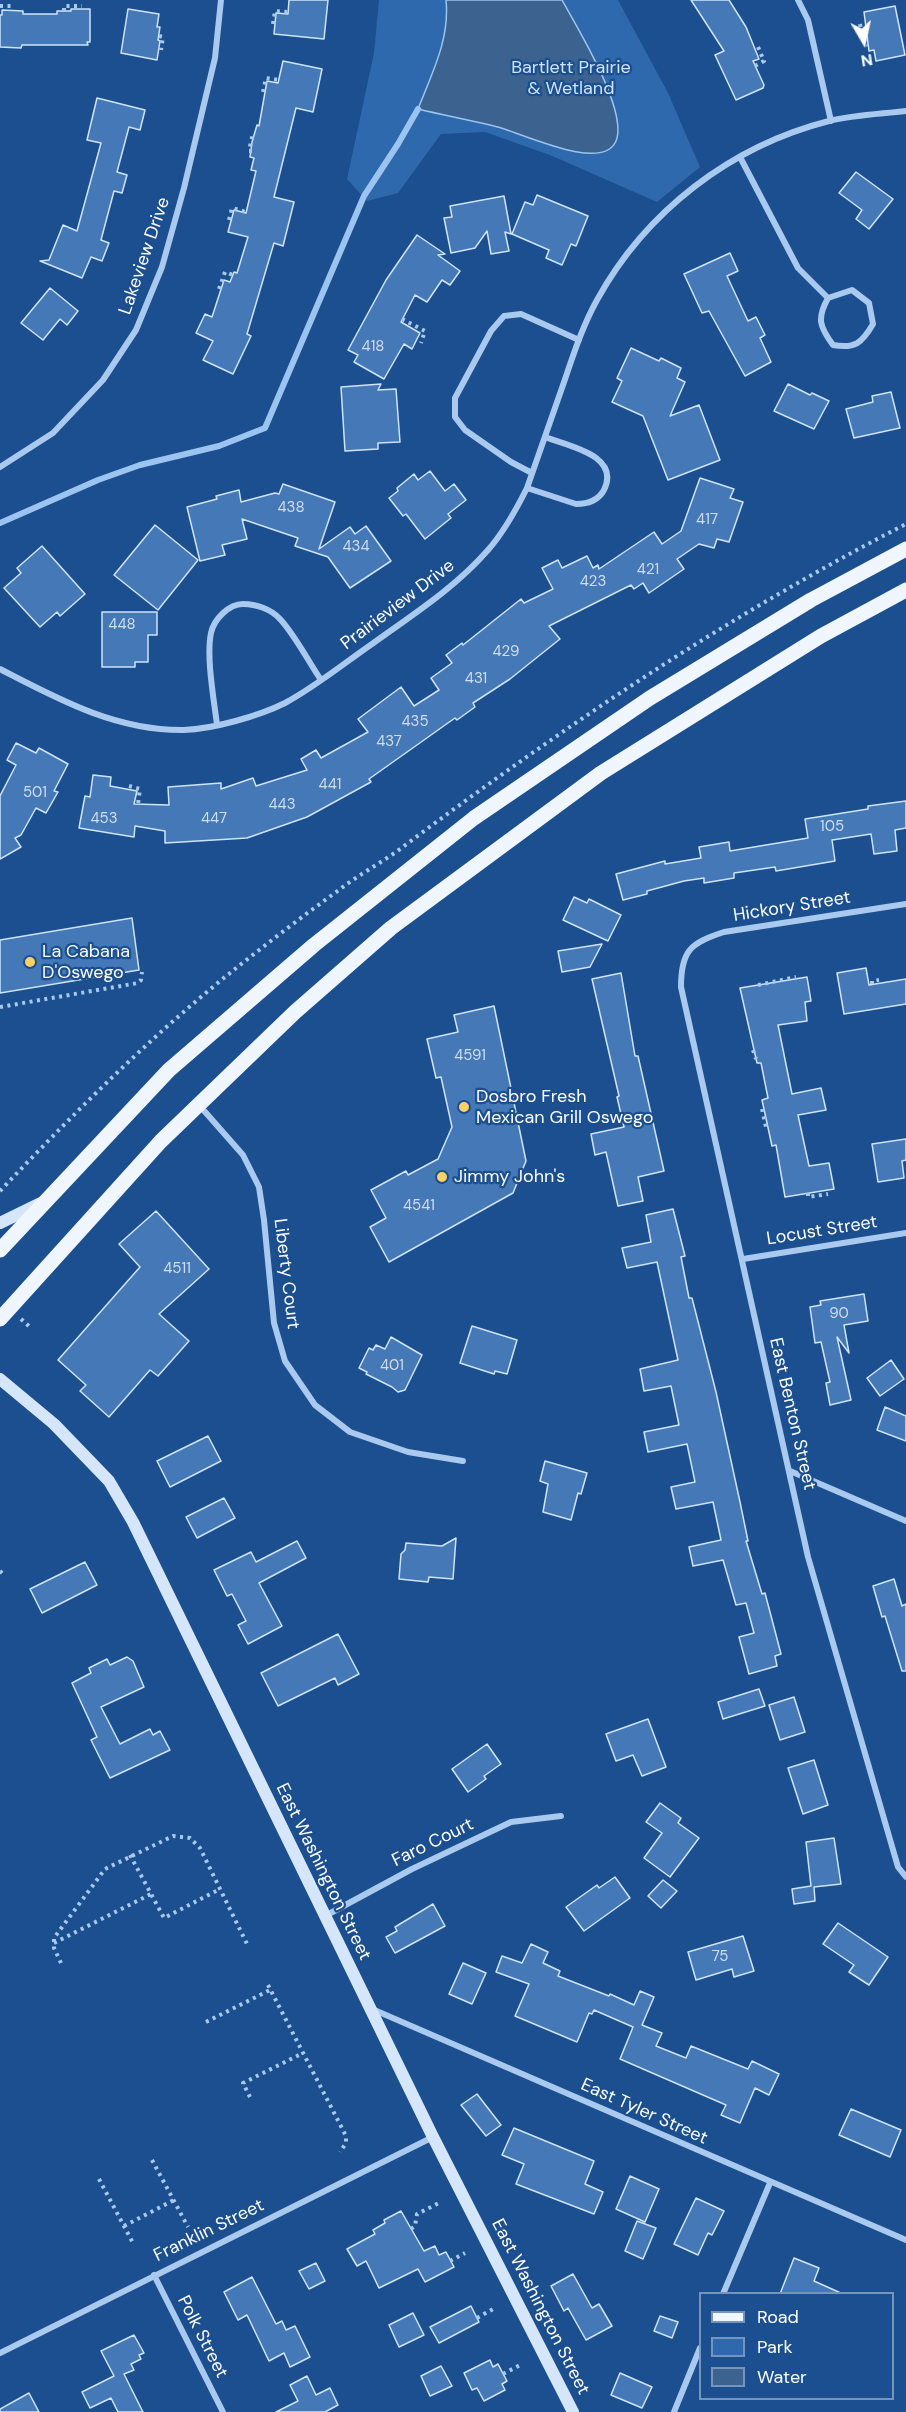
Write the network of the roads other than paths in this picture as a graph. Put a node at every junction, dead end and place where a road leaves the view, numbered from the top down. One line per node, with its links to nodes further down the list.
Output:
1 (221, 0): 9 (street, Lakeview Drive)
2 (798, 0): 4 (street)
3 (906, 111): 4 (street, Prairieview Drive)
4 (831, 121): 5 (street, Prairieview Drive)
5 (740, 157): 6 (street); 7 (street, Prairieview Drive)
6 (828, 298): 6 (street)
7 (579, 340): 8 (street, Prairieview Drive); 10 (street)
8 (545, 437): 10 (street, Prairieview Drive); 11 (street)
9 (0, 467)
10 (532, 473): 11 (street, Prairieview Drive)
11 (526, 488): 15 (street, Prairieview Drive)
12 (906, 549): 20 (main road)
13 (906, 590): 19 (main road)
14 (0, 669): 16 (street, Prairieview Drive)
15 (321, 680): 16 (street, Prairieview Drive); 16 (street)
16 (217, 725)
17 (906, 904): 18 (street, Hickory Street)
18 (688, 952): 24 (street, East Benton Street)
19 (198, 1104): 25 (main road); 27 (street, Liberty Court)
20 (48, 1199): 21 (street); 23 (main road)
21 (0, 1223)
22 (906, 1233): 24 (street, Locust Street)
23 (0, 1250)
24 (743, 1259): 28 (street, East Benton Street)
25 (0, 1319)
26 (0, 1379): 32 (street, East Washington Street)
27 (464, 1461)
28 (790, 1472): 29 (street); 31 (street, East Benton Street)
29 (906, 1521)
30 (561, 1816): 32 (street, Faro Court)
31 (906, 1877)
32 (325, 1916): 33 (street, East Washington Street)
33 (371, 2009): 34 (street, East Washington Street); 35 (street, East Tyler Street)
34 (433, 2137): 37 (street, Franklin Street); 42 (street, East Washington Street)
35 (770, 2183): 36 (street, East Tyler Street); 38 (street)
36 (906, 2240)
37 (154, 2275): 40 (street, Franklin Street); 41 (street, Polk Street)
38 (724, 2292)
39 (699, 2350): 43 (street)
40 (0, 2353)
41 (223, 2412)
42 (573, 2412)
43 (674, 2412)

